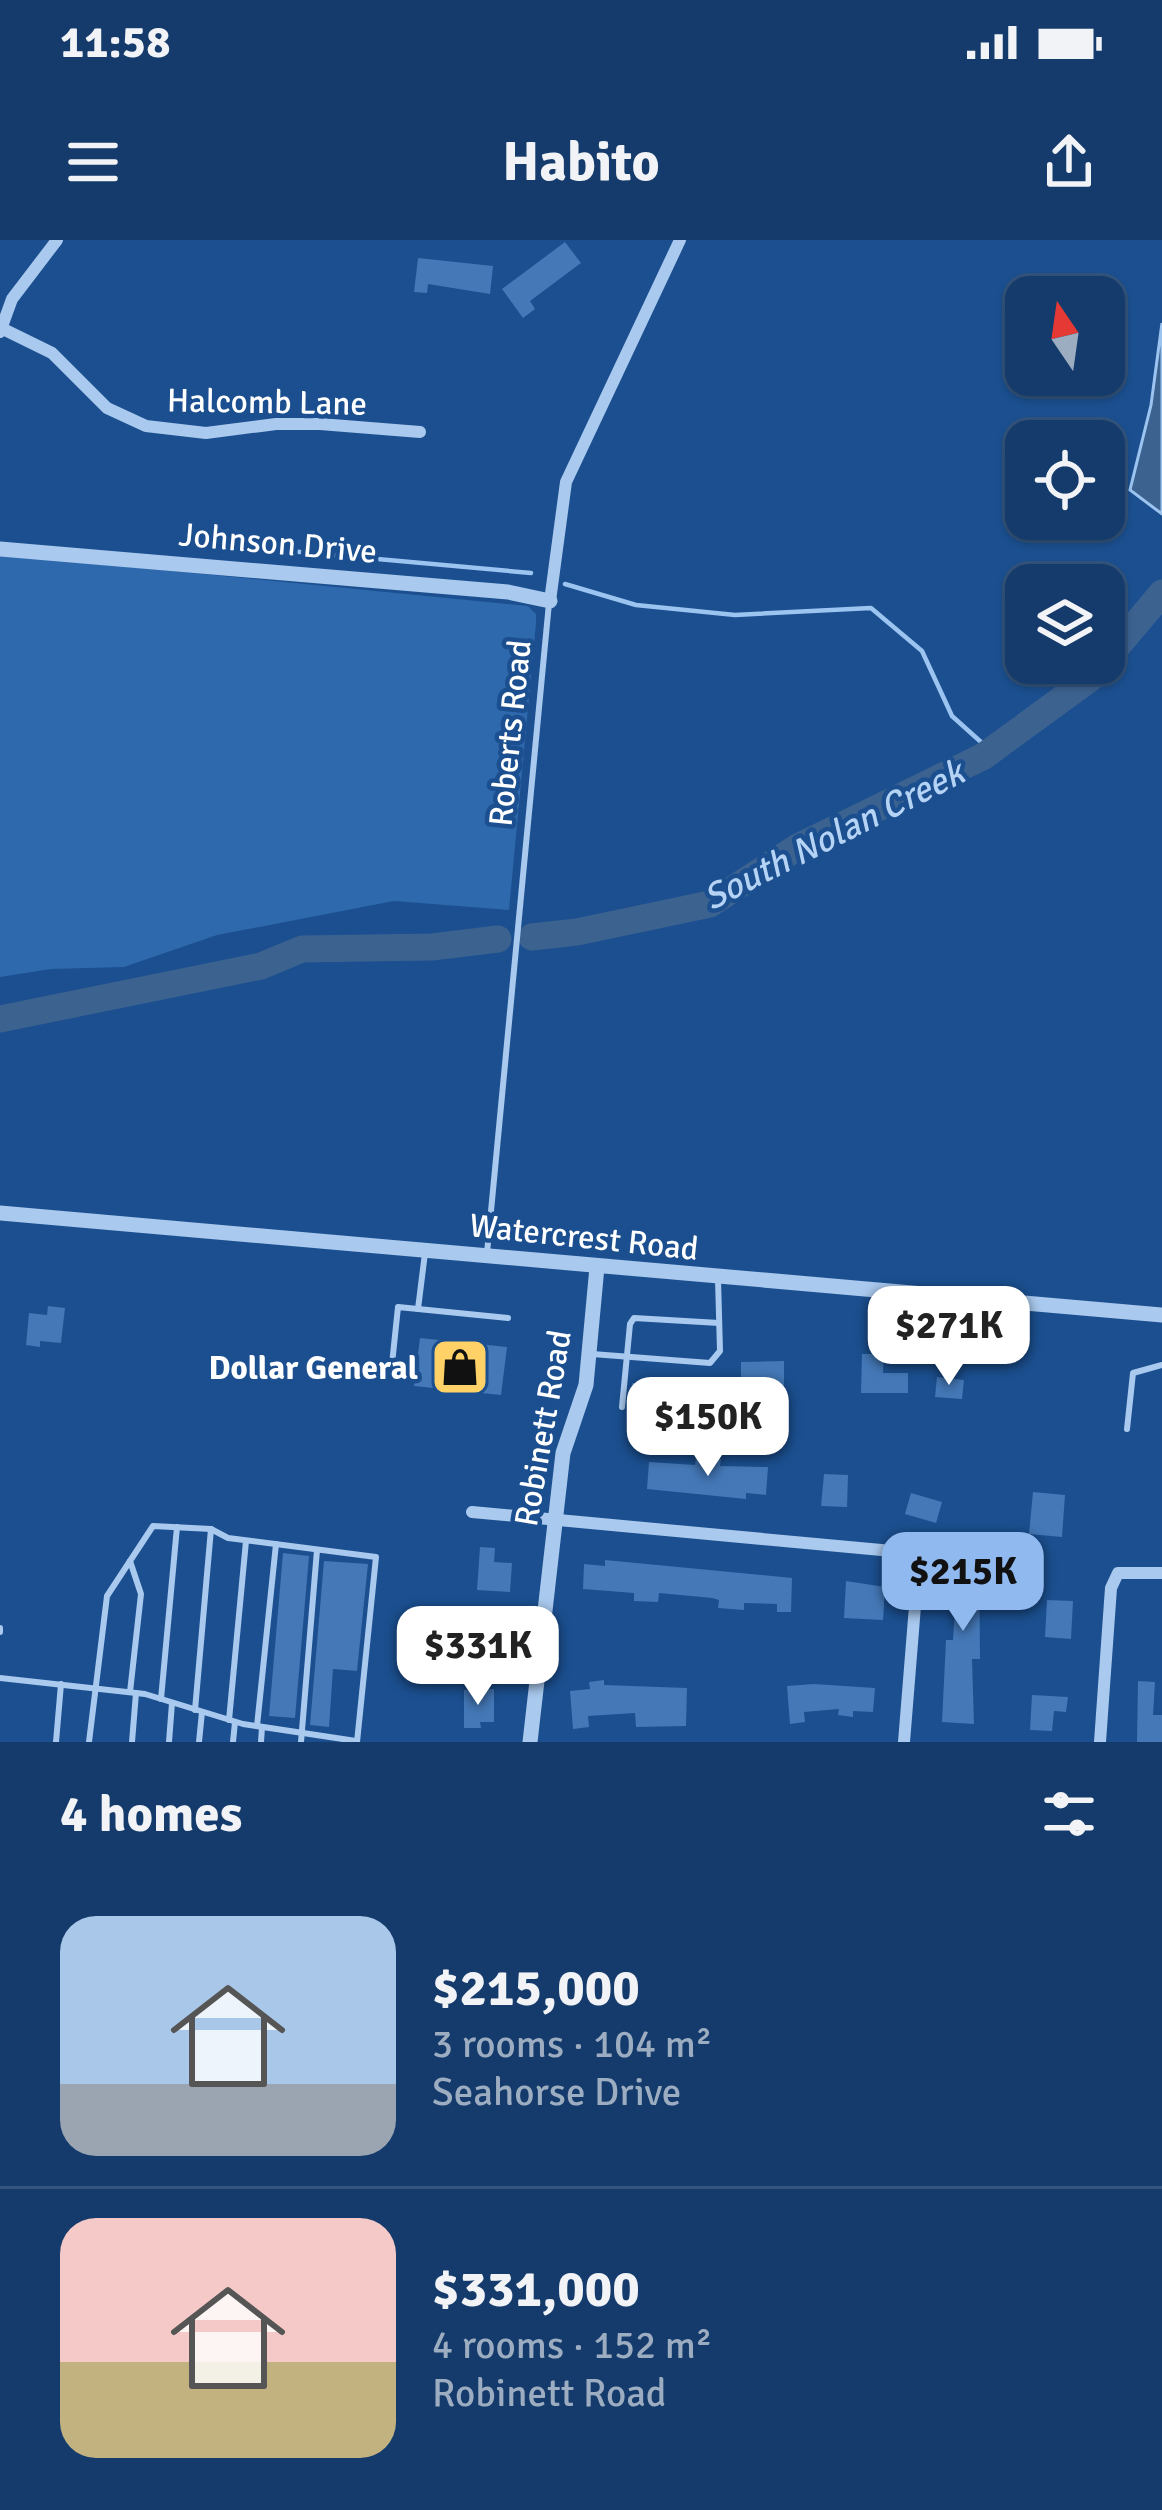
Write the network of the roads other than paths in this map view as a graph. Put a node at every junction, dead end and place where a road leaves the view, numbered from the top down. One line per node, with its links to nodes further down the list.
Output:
1 (56, 240): 3 (street)
2 (680, 240): 6 (street, Roberts Road)
3 (0, 330): 4 (street, Halcomb Lane)
4 (420, 432)
5 (0, 549): 6 (street, Johnson Drive)
6 (550, 601): 9 (lane, Roberts Road)
7 (0, 1213): 8 (street, Watercrest Road)
8 (425, 1250): 9 (street, Watercrest Road); 12 (lane)
9 (486, 1256): 10 (street, Watercrest Road)
10 (597, 1267): 11 (street, Watercrest Road); 16 (street, Robinett Road)
11 (718, 1279): 13 (street, Watercrest Road); 15 (lane)
12 (418, 1309): 14 (lane); 18 (lane)
13 (1162, 1315)
14 (508, 1318)
15 (719, 1323): 17 (lane); 17 (lane)
16 (589, 1354): 17 (lane); 23 (street, Robinett Road)
17 (627, 1357): 20 (lane)
18 (392, 1364)
19 (1162, 1365): 21 (lane)
20 (622, 1407)
21 (1127, 1430)
22 (472, 1513): 23 (street)
23 (555, 1520): 49 (street, Robinett Road); 50 (street)
24 (177, 1527): 25 (lane); 29 (lane); 35 (lane)
25 (211, 1529): 26 (lane); 37 (lane)
26 (246, 1541): 27 (lane); 38 (lane)
27 (276, 1544): 28 (lane); 39 (lane)
28 (317, 1550): 40 (lane); 48 (lane)
29 (130, 1561): 33 (lane); 34 (lane)
30 (1162, 1573): 51 (street)
31 (0, 1678): 32 (lane)
32 (61, 1684): 33 (lane); 41 (lane)
33 (94, 1688): 34 (lane); 42 (lane)
34 (133, 1693): 35 (lane); 43 (lane)
35 (161, 1699): 36 (lane)
36 (172, 1702): 37 (lane); 44 (lane)
37 (198, 1711): 38 (lane); 45 (lane)
38 (232, 1721): 39 (lane); 46 (lane)
39 (259, 1727): 40 (lane); 47 (lane)
40 (301, 1737): 48 (lane)
41 (56, 1742)
42 (89, 1742)
43 (132, 1742)
44 (169, 1742)
45 (199, 1742)
46 (233, 1742)
47 (261, 1742)
48 (357, 1742)
49 (530, 1742)
50 (904, 1742)
51 (1100, 1742)

